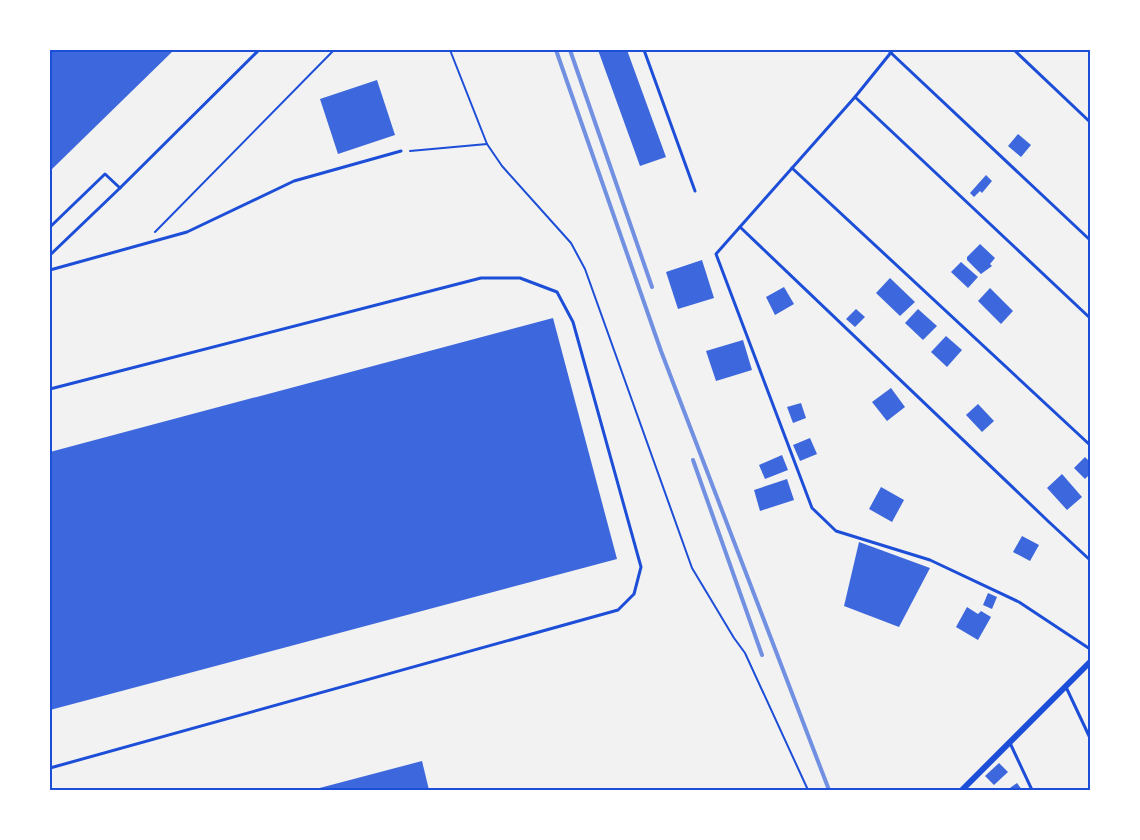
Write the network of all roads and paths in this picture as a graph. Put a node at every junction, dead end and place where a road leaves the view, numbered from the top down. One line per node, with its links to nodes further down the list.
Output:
1 (259, 50): 12 (lane)
2 (334, 50): 17 (path)
3 (450, 50): 9 (path)
4 (644, 50): 13 (lane)
5 (1014, 50): 8 (lane)
6 (892, 51): 7 (lane); 16 (lane)
7 (855, 97): 11 (lane); 20 (lane)
8 (1090, 122)
9 (487, 144): 10 (path); 30 (path)
10 (401, 151): 17 (lane)
11 (792, 168): 15 (lane); 22 (lane)
12 (120, 188): 14 (lane); 18 (lane)
13 (695, 191)
14 (50, 226)
15 (740, 226): 23 (lane); 24 (lane)
16 (1090, 240)
17 (142, 245): 19 (lane)
18 (50, 255)
19 (50, 270)
20 (1090, 318)
21 (50, 389): 29 (lane)
22 (1090, 445)
23 (1090, 560)
24 (1090, 649)
25 (1090, 662): 26 (street)
26 (1065, 686): 27 (lane); 28 (street)
27 (1090, 738)
28 (1011, 743): 31 (street); 32 (lane)
29 (50, 768)
30 (808, 790)
31 (962, 790)
32 (1032, 790)

